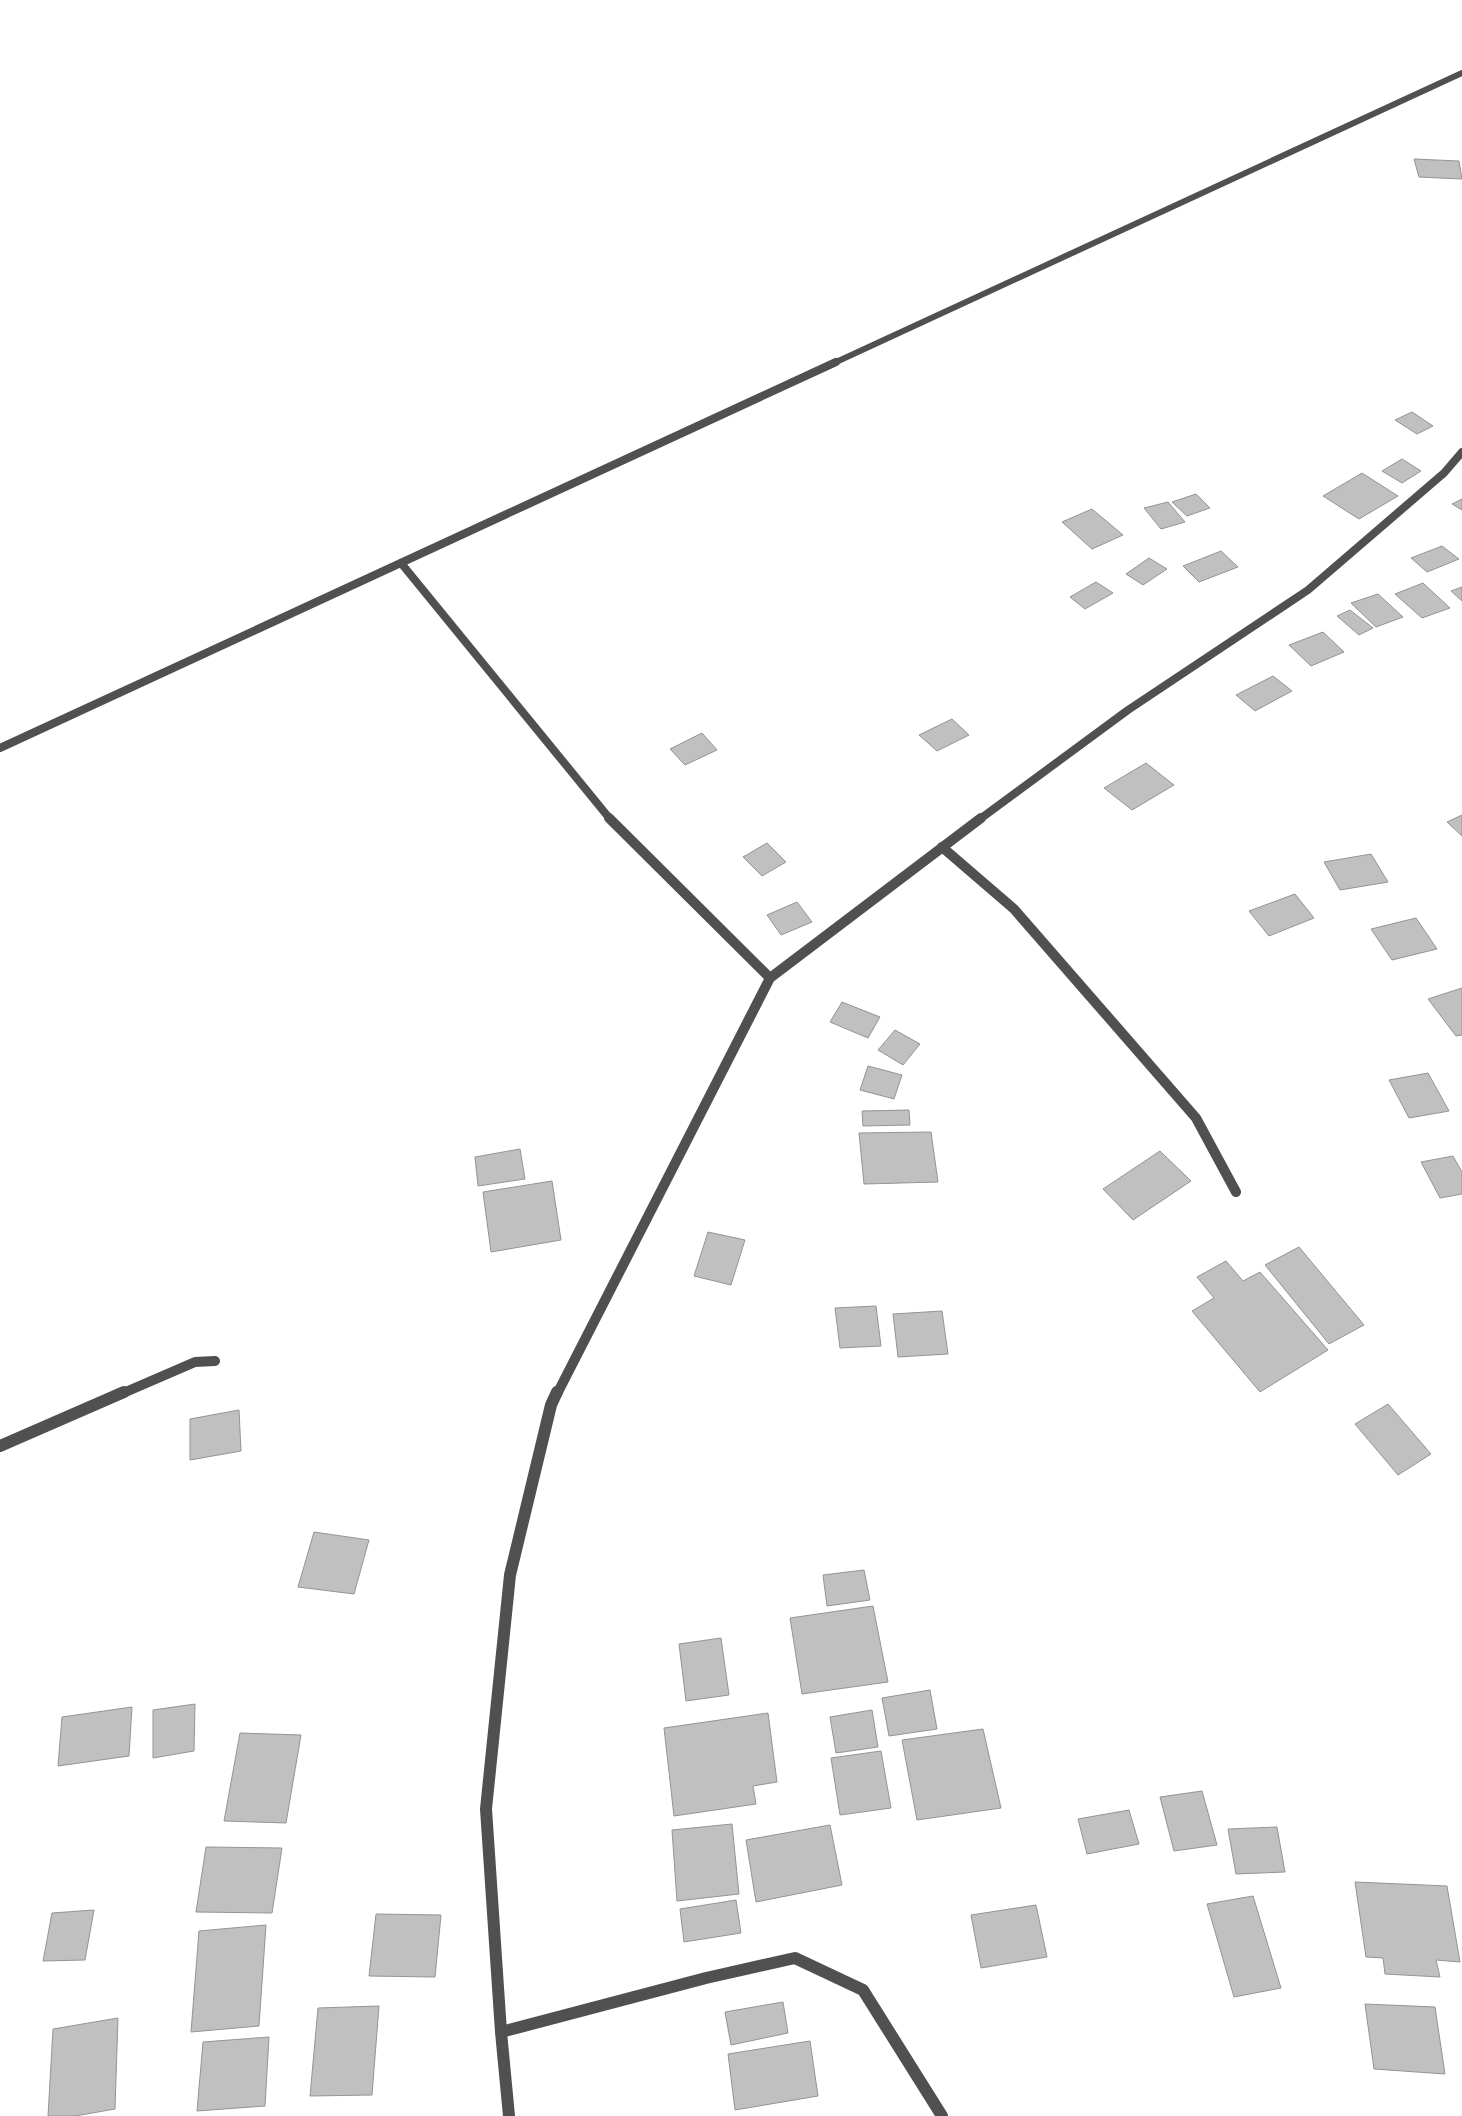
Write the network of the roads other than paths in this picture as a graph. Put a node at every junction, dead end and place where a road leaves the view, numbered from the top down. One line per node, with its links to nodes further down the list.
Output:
1 (1462, 73): 3 (street)
2 (1462, 452): 5 (street)
3 (401, 563): 4 (street); 6 (street)
4 (0, 748)
5 (942, 847): 6 (street); 7 (street)
6 (770, 978): 10 (street)
7 (1236, 1192)
8 (215, 1361): 9 (street)
9 (0, 1446)
10 (501, 2032): 11 (street); 12 (street)
11 (509, 2116)
12 (942, 2116)

